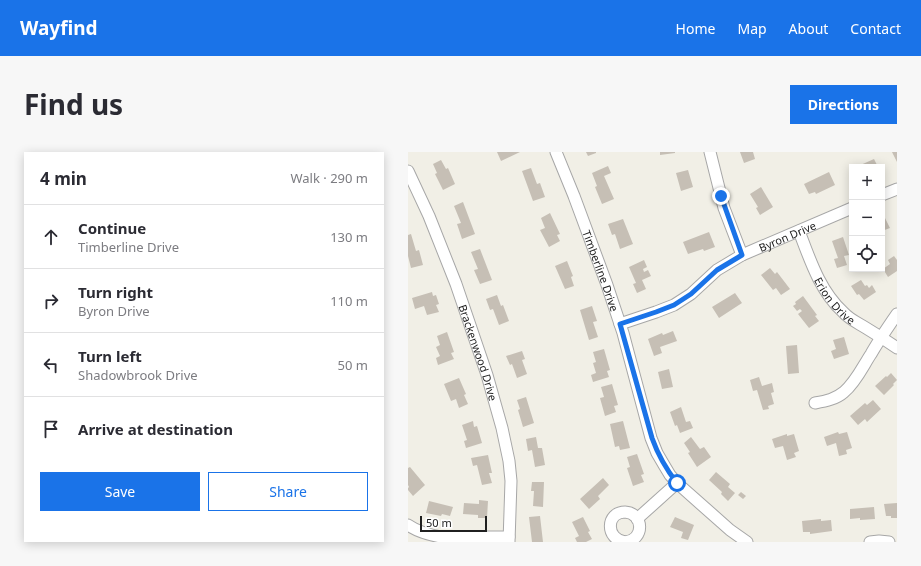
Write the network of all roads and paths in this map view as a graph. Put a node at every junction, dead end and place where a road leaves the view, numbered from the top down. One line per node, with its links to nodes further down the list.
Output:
1 (556, 152): 10 (street, Timberline Drive)
2 (710, 152): 8 (street)
3 (408, 171): 17 (street, Brackenwood Drive)
4 (897, 189): 5 (street)
5 (885, 195)
6 (849, 209): 7 (street, Byron Drive)
7 (799, 231): 8 (street, Byron Drive); 11 (street, Erion Drive)
8 (742, 255): 10 (street, Byron Drive)
9 (897, 314): 11 (street)
10 (620, 324): 14 (street, Timberline Drive)
11 (881, 337): 12 (street, Erion Drive); 13 (street)
12 (897, 348)
13 (815, 403)
14 (677, 483): 15 (street); 19 (street, Timberline Drive)
15 (638, 519): 18 (street); 18 (street)
16 (408, 525): 17 (street)
17 (509, 539)
18 (625, 542)
19 (747, 542)
20 (870, 542): 21 (street)
21 (889, 542)

